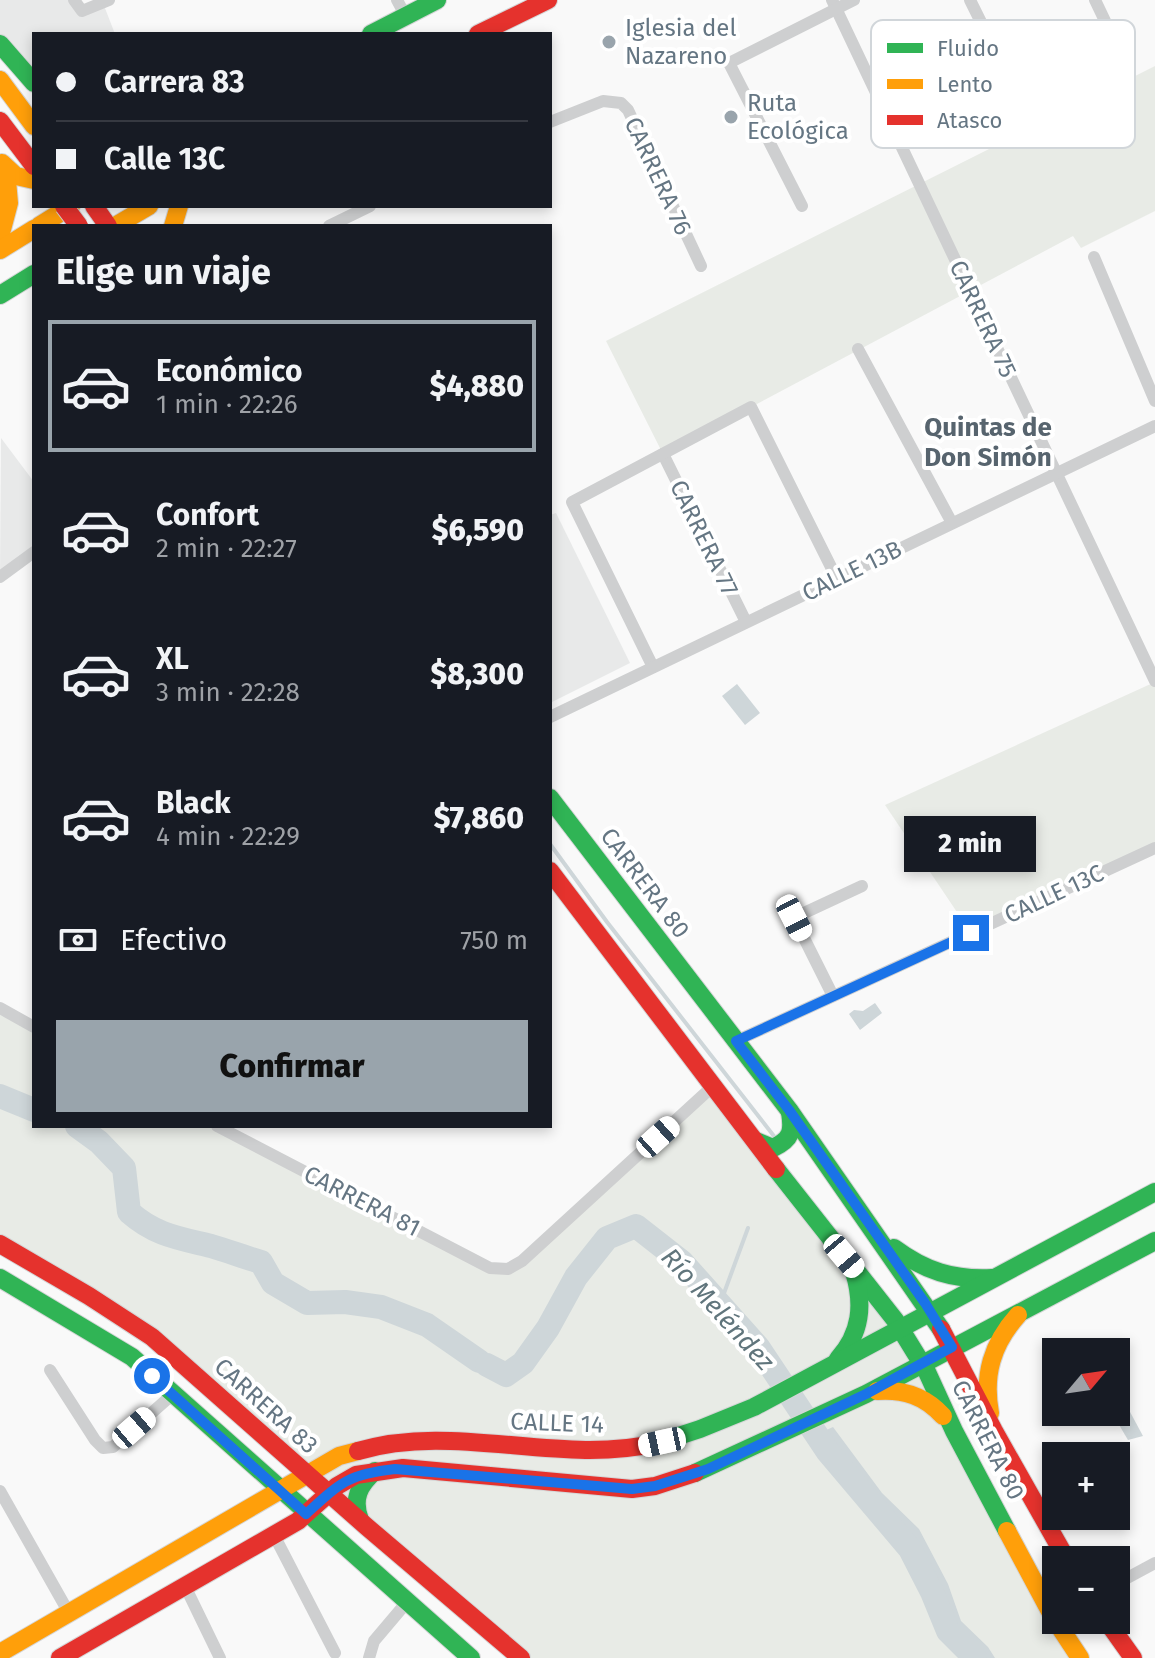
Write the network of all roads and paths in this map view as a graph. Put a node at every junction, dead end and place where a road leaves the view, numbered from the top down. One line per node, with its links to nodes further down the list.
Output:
1 (74, 0): 2 (street)
2 (109, 0)
3 (437, 0): 9 (street)
4 (548, 0): 13 (street)
5 (854, 0): 8 (street)
6 (970, 0): 10 (street)
7 (1095, 0): 11 (street)
8 (834, 4): 17 (street, CARRERA 75); 25 (street)
9 (401, 8): 12 (street)
10 (980, 20)
11 (1105, 20)
12 (373, 32)
13 (482, 32)
14 (0, 44): 16 (street)
15 (0, 80): 20 (street)
16 (32, 81)
17 (871, 82)
18 (0, 121): 22 (street)
19 (552, 121): 36 (street, CARRERA 76)
20 (32, 123)
21 (902, 148): 44 (street, CARRERA 75)
22 (32, 163)
23 (3, 165): 24 (street); 33 (street)
24 (32, 180)
25 (802, 206)
26 (68, 208): 29 (street)
27 (146, 208): 30 (street)
28 (366, 208): 31 (street)
29 (42, 224)
30 (118, 224)
31 (333, 224)
32 (32, 230): 34 (street)
33 (0, 237)
34 (0, 250)
35 (1094, 257): 41 (street)
36 (701, 266)
37 (32, 275): 39 (street)
38 (32, 292): 39 (street)
39 (0, 296)
40 (858, 349): 45 (street)
41 (1155, 401)
42 (1155, 426): 44 (street, CALLE 13B)
43 (663, 454): 48 (street); 49 (street, CARRERA 77); 50 (street)
44 (1057, 473): 45 (street, CALLE 13B); 51 (street, CARRERA 75)
45 (952, 523): 48 (street, CALLE 13B)
46 (32, 553): 47 (street)
47 (0, 577)
48 (837, 579): 49 (street, CALLE 13B)
49 (746, 622): 50 (street, CALLE 13B)
50 (653, 667): 52 (street, CALLE 13B)
51 (1155, 681)
52 (552, 716)
53 (552, 801): 60 (street, CARRERA 80)
54 (1155, 848): 57 (street, CALLE 13C)
55 (552, 874): 61 (street, CARRERA 80)
56 (862, 886): 57 (street)
57 (833, 996): 60 (street, CALLE 13C)
58 (0, 1008): 59 (street)
59 (32, 1026)
60 (736, 1041): 62 (street, CARRERA 80)
61 (712, 1087): 63 (street, CARRERA 81); 64 (street, CARRERA 80)
62 (789, 1110): 64 (street); 66 (street, CARRERA 80)
63 (221, 1128)
64 (753, 1139): 69 (street, CARRERA 80)
65 (1155, 1192): 70 (street, CALLE 14)
66 (875, 1231): 70 (street); 73 (street, CARRERA 80)
67 (1155, 1241): 72 (street)
68 (0, 1244): 74 (street, CARRERA 83)
69 (844, 1256): 75 (street, CARRERA 80); 80 (street)
70 (1003, 1276): 73 (street, CALLE 14)
71 (0, 1278): 76 (street)
72 (1026, 1309): 77 (street); 86 (street)
73 (932, 1313): 75 (street, CALLE 14); 77 (street, CARRERA 80)
74 (130, 1321): 76 (street); 78 (street, CARRERA 83)
75 (901, 1329): 79 (street, CARRERA 80); 80 (street, CALLE 14)
76 (114, 1344): 82 (street)
77 (952, 1347): 79 (street); 86 (street, CARRERA 80)
78 (173, 1354): 82 (street); 88 (street, CARRERA 83)
79 (921, 1363): 84 (street); 85 (street, CARRERA 80)
80 (826, 1369): 88 (street, CALLE 14)
81 (50, 1370): 83 (street)
82 (152, 1376): 83 (street)
83 (173, 1394): 89 (street)
84 (866, 1394): 85 (street); 87 (street)
85 (954, 1431): 110 (street, CARRERA 80)
86 (994, 1431): 95 (street, CARRERA 80)
87 (376, 1470): 91 (street); 93 (street)
88 (306, 1474): 89 (street, CALLE 14); 91 (street, CARRERA 83)
89 (280, 1490): 92 (street); 100 (street, CALLE 14)
90 (0, 1491): 100 (street)
91 (329, 1493): 92 (street); 93 (street, CARRERA 83)
92 (306, 1514): 94 (street); 99 (street)
93 (360, 1520): 109 (street, CARRERA 83)
94 (274, 1535): 98 (street); 104 (street)
95 (1059, 1546)
96 (1155, 1563): 97 (street)
97 (1130, 1576)
98 (185, 1586): 103 (street); 106 (street)
99 (407, 1602): 107 (street); 108 (street)
100 (69, 1613): 102 (street, CALLE 14)
101 (1116, 1634): 111 (street)
102 (0, 1653)
103 (80, 1653): 105 (street)
104 (335, 1653)
105 (60, 1658)
106 (220, 1658)
107 (369, 1658)
108 (471, 1658)
109 (521, 1658)
110 (1080, 1658)
111 (1133, 1658)

